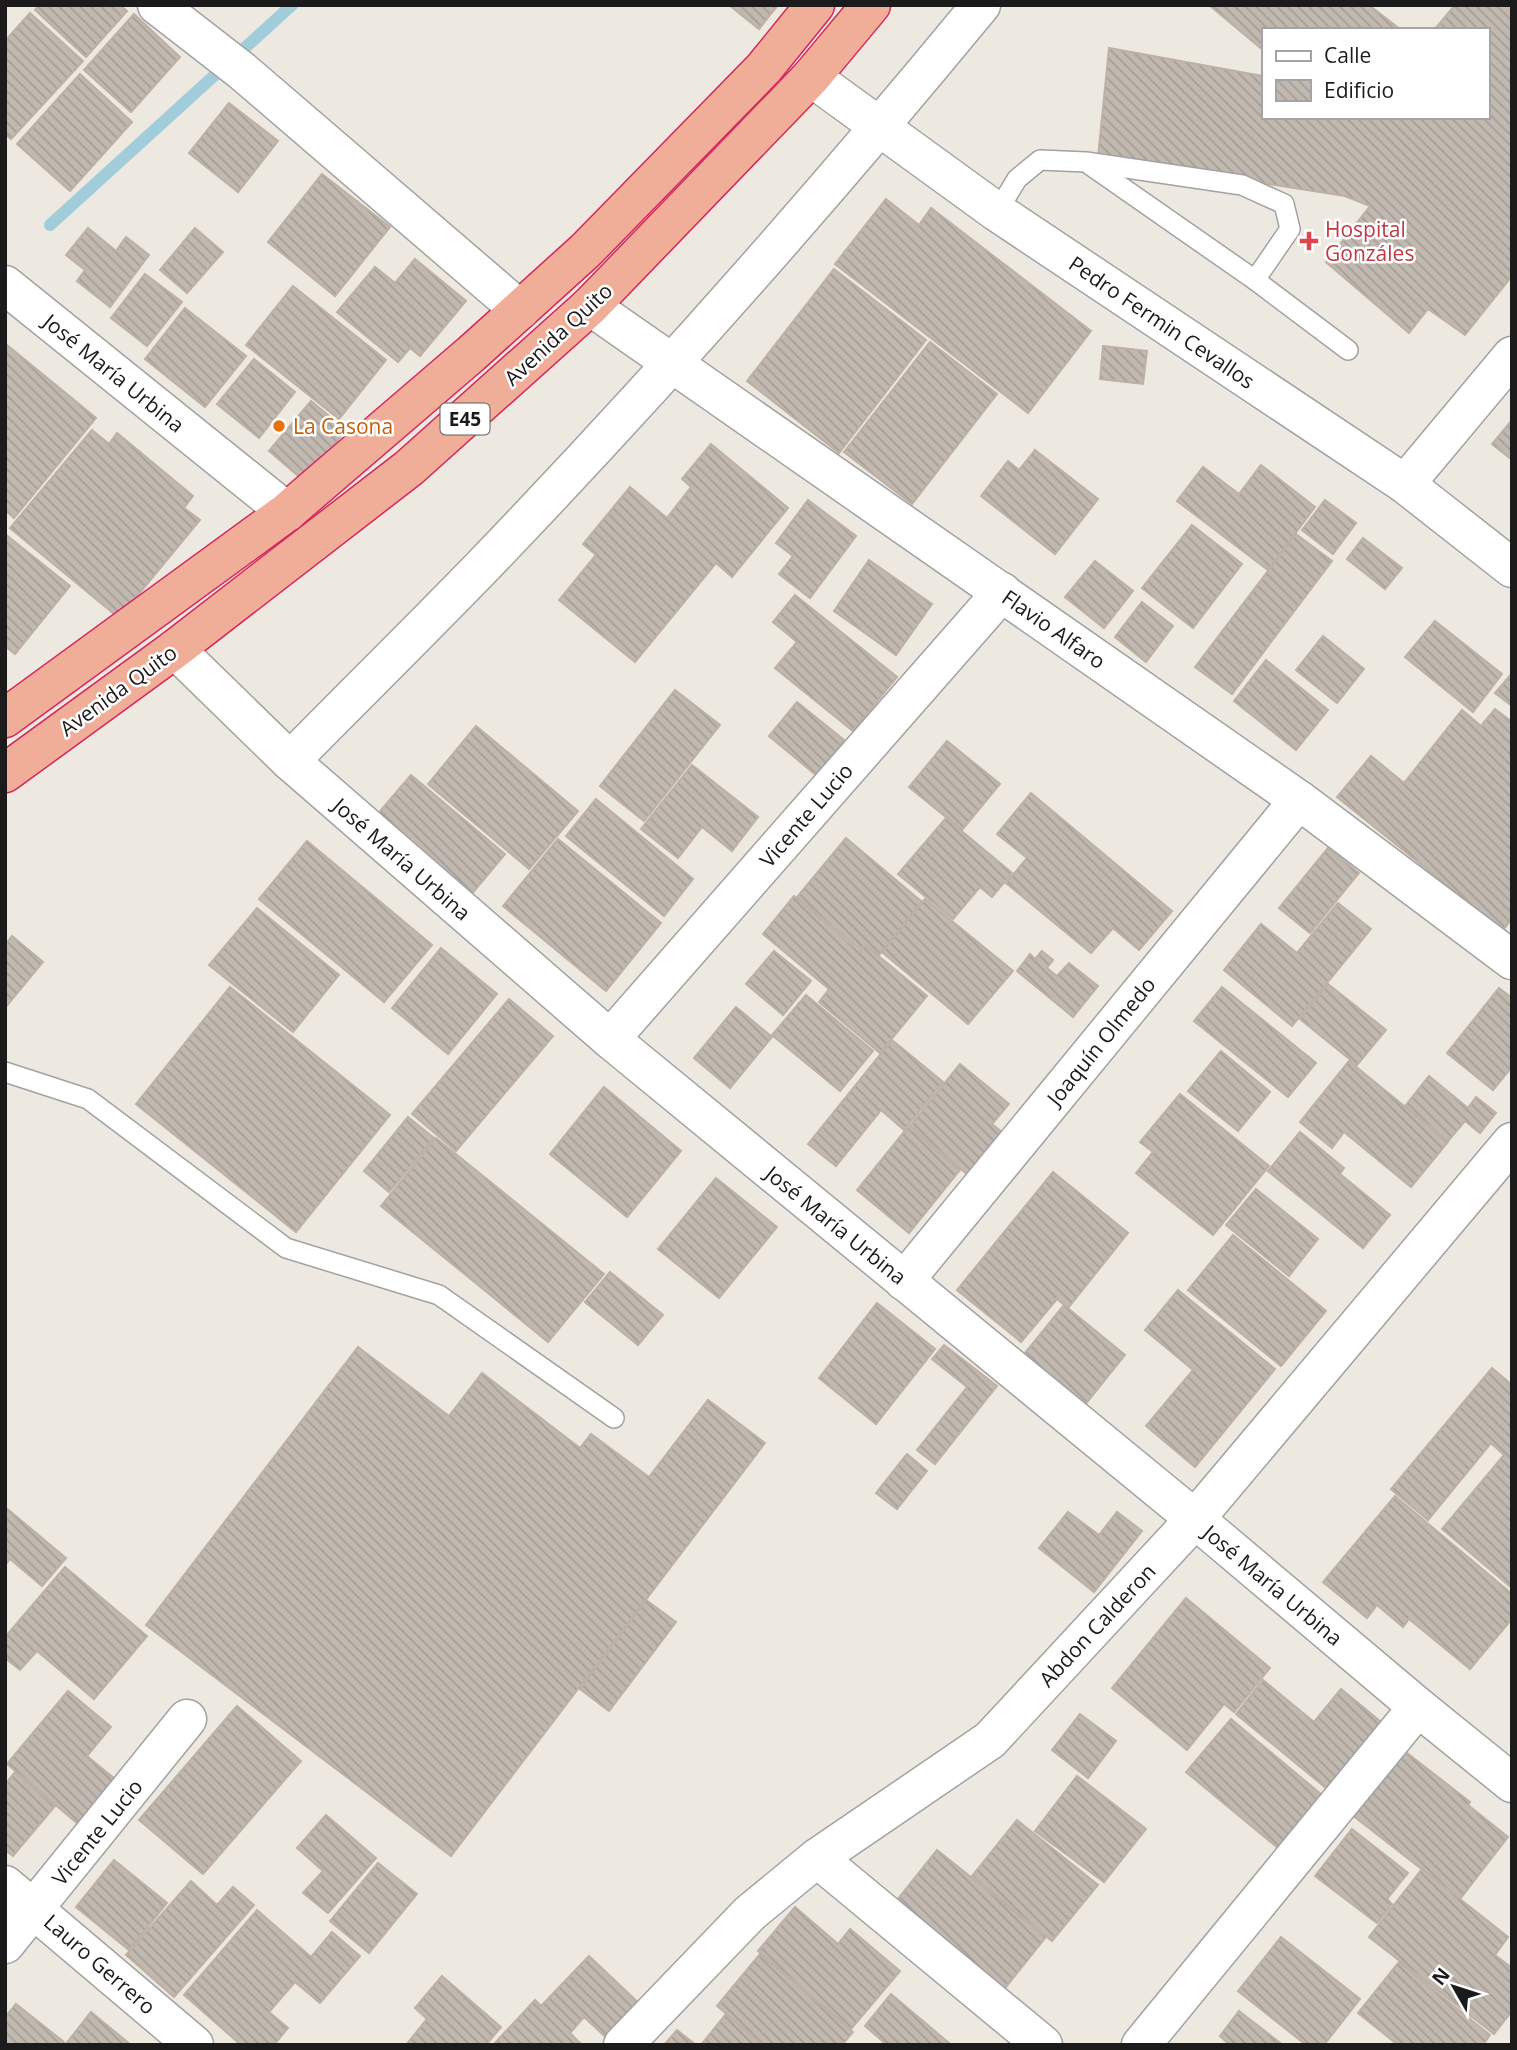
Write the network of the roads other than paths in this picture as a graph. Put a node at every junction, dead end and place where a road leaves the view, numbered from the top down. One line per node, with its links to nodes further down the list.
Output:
1 (157, 5): 12 (street)
2 (816, 5): 12 (highway, Avenida Quito / E45)
3 (871, 5): 5 (highway, Avenida Quito / E45)
4 (981, 5): 6 (street)
5 (811, 77): 6 (street, Pedro Fermin Cevallos); 11 (highway, Avenida Quito / E45)
6 (880, 127): 8 (street, Pedro Fermin Cevallos); 15 (street)
7 (1086, 162): 8 (lane); 9 (lane); 9 (lane)
8 (997, 212): 16 (street, Pedro Fermin Cevallos)
9 (1255, 280): 13 (lane)
10 (5, 285): 17 (street, José María Urbina)
11 (590, 306): 15 (street, Flavio Alfaro); 20 (highway, Avenida Quito / E45)
12 (520, 310): 17 (highway, Avenida Quito / E45)
13 (1348, 350)
14 (1512, 356): 16 (street)
15 (672, 362): 19 (street, Flavio Alfaro); 22 (street)
16 (1405, 484): 18 (street, Pedro Fermin Cevallos)
17 (287, 512): 21 (highway, Avenida Quito / E45)
18 (1512, 568)
19 (1002, 592): 24 (street, Flavio Alfaro); 26 (street, Vicente Lucio)
20 (175, 649): 22 (street, José María Urbina); 23 (highway, Avenida Quito / E45)
21 (5, 718)
22 (289, 761): 26 (street, José María Urbina)
23 (5, 773)
24 (1299, 800): 25 (street, Flavio Alfaro); 29 (street, Joaquín Olmedo)
25 (1512, 960)
26 (610, 1039): 29 (street, José María Urbina)
27 (5, 1072): 30 (lane)
28 (1512, 1142): 31 (street, Abdon Calderon)
29 (904, 1281): 31 (street, José María Urbina)
30 (614, 1418)
31 (1195, 1519): 32 (street, José María Urbina); 35 (street, Abdon Calderon)
32 (1418, 1707): 34 (street, José María Urbina); 42 (street)
33 (187, 1719): 37 (street, Vicente Lucio)
34 (1512, 1783)
35 (817, 1858): 40 (street, Abdon Calderon); 41 (street)
36 (5, 1885): 37 (street, Lauro Gerrero)
37 (35, 1909): 38 (street, Vicente Lucio); 39 (street, Lauro Gerrero)
38 (5, 1944)
39 (194, 2045)
40 (623, 2045)
41 (1043, 2045)
42 (1141, 2045)

